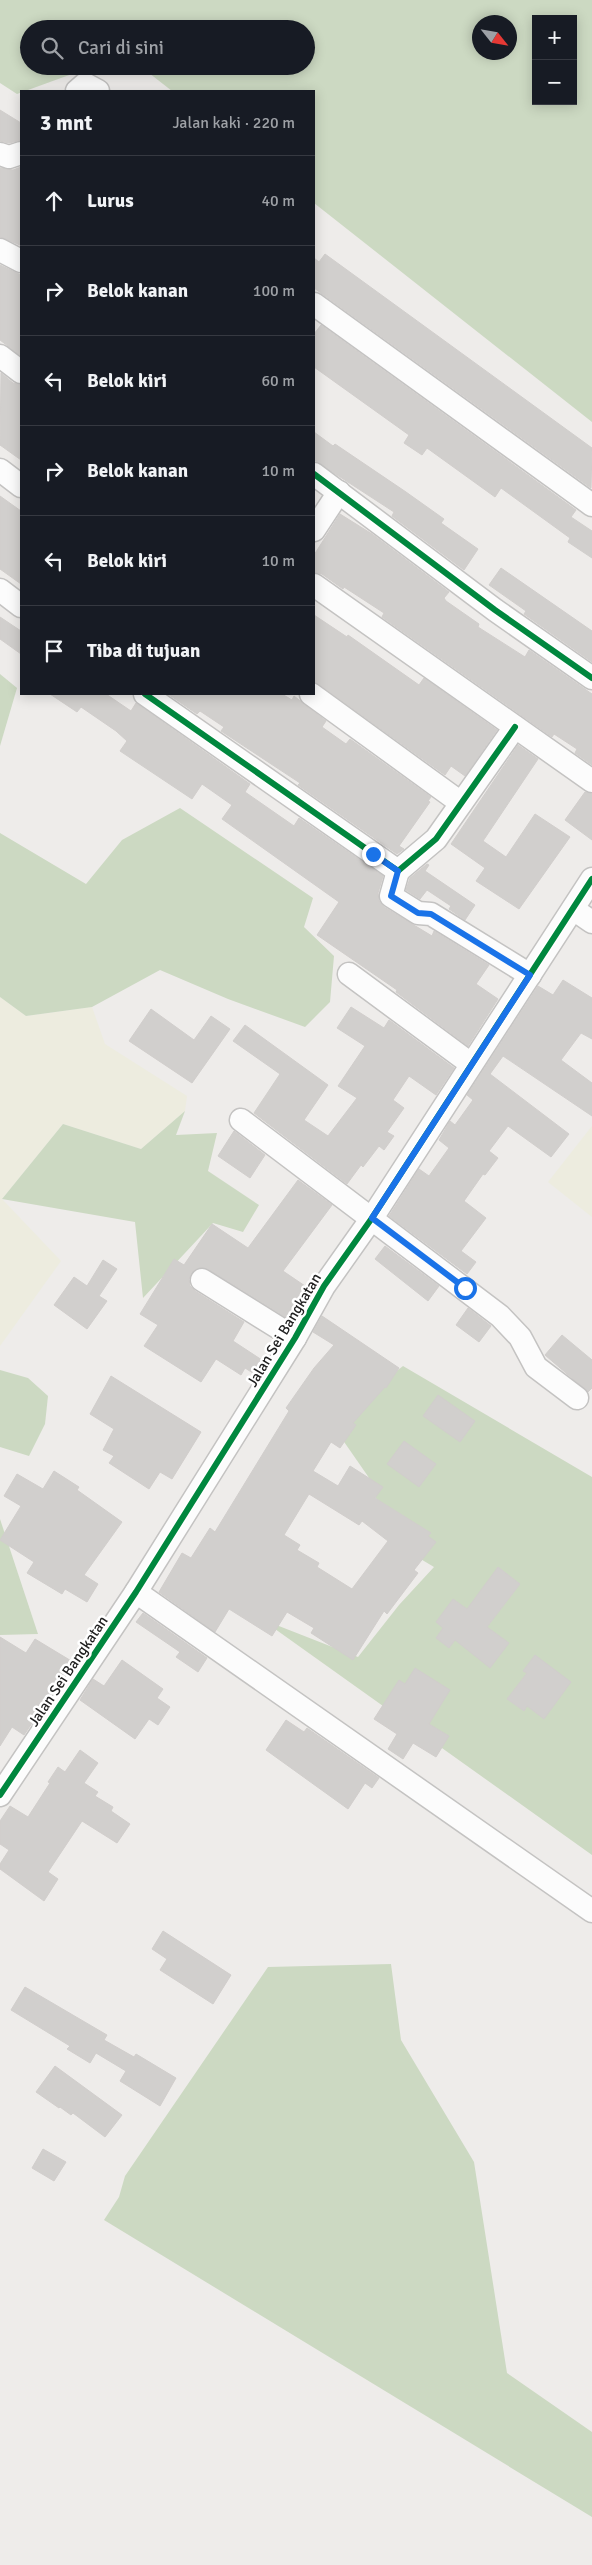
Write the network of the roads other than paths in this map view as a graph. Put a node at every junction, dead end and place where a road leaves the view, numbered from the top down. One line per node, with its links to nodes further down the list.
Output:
1 (78, 90): 2 (street)
2 (96, 90)
3 (20, 153): 4 (street)
4 (0, 154)
5 (0, 250): 6 (street)
6 (20, 260)
7 (315, 305): 14 (street)
8 (0, 356): 9 (street)
9 (20, 371)
10 (0, 470): 12 (street)
11 (315, 475): 13 (street)
12 (20, 485)
13 (339, 492): 15 (street); 19 (street)
14 (592, 505)
15 (315, 528)
16 (315, 586): 22 (street)
17 (0, 590): 18 (street)
18 (20, 605)
19 (592, 678)
20 (146, 695): 25 (street)
21 (312, 695): 24 (street)
22 (515, 727): 23 (street); 24 (street)
23 (592, 781)
24 (461, 803): 25 (street)
25 (398, 871): 30 (street)
26 (592, 879): 27 (street, Jalan Sei Bangkatan)
27 (573, 909): 28 (street); 30 (street, Jalan Sei Bangkatan)
28 (592, 922)
29 (349, 974): 31 (street)
30 (530, 975): 31 (street, Jalan Sei Bangkatan)
31 (472, 1064): 33 (street, Jalan Sei Bangkatan)
32 (241, 1120): 33 (street)
33 (372, 1218): 35 (street, Jalan Sei Bangkatan); 36 (street)
34 (202, 1280): 35 (street)
35 (295, 1338): 37 (street, Jalan Sei Bangkatan)
36 (577, 1398)
37 (136, 1592): 38 (street, Jalan Sei Bangkatan); 39 (street)
38 (0, 1795)
39 (592, 1911)

